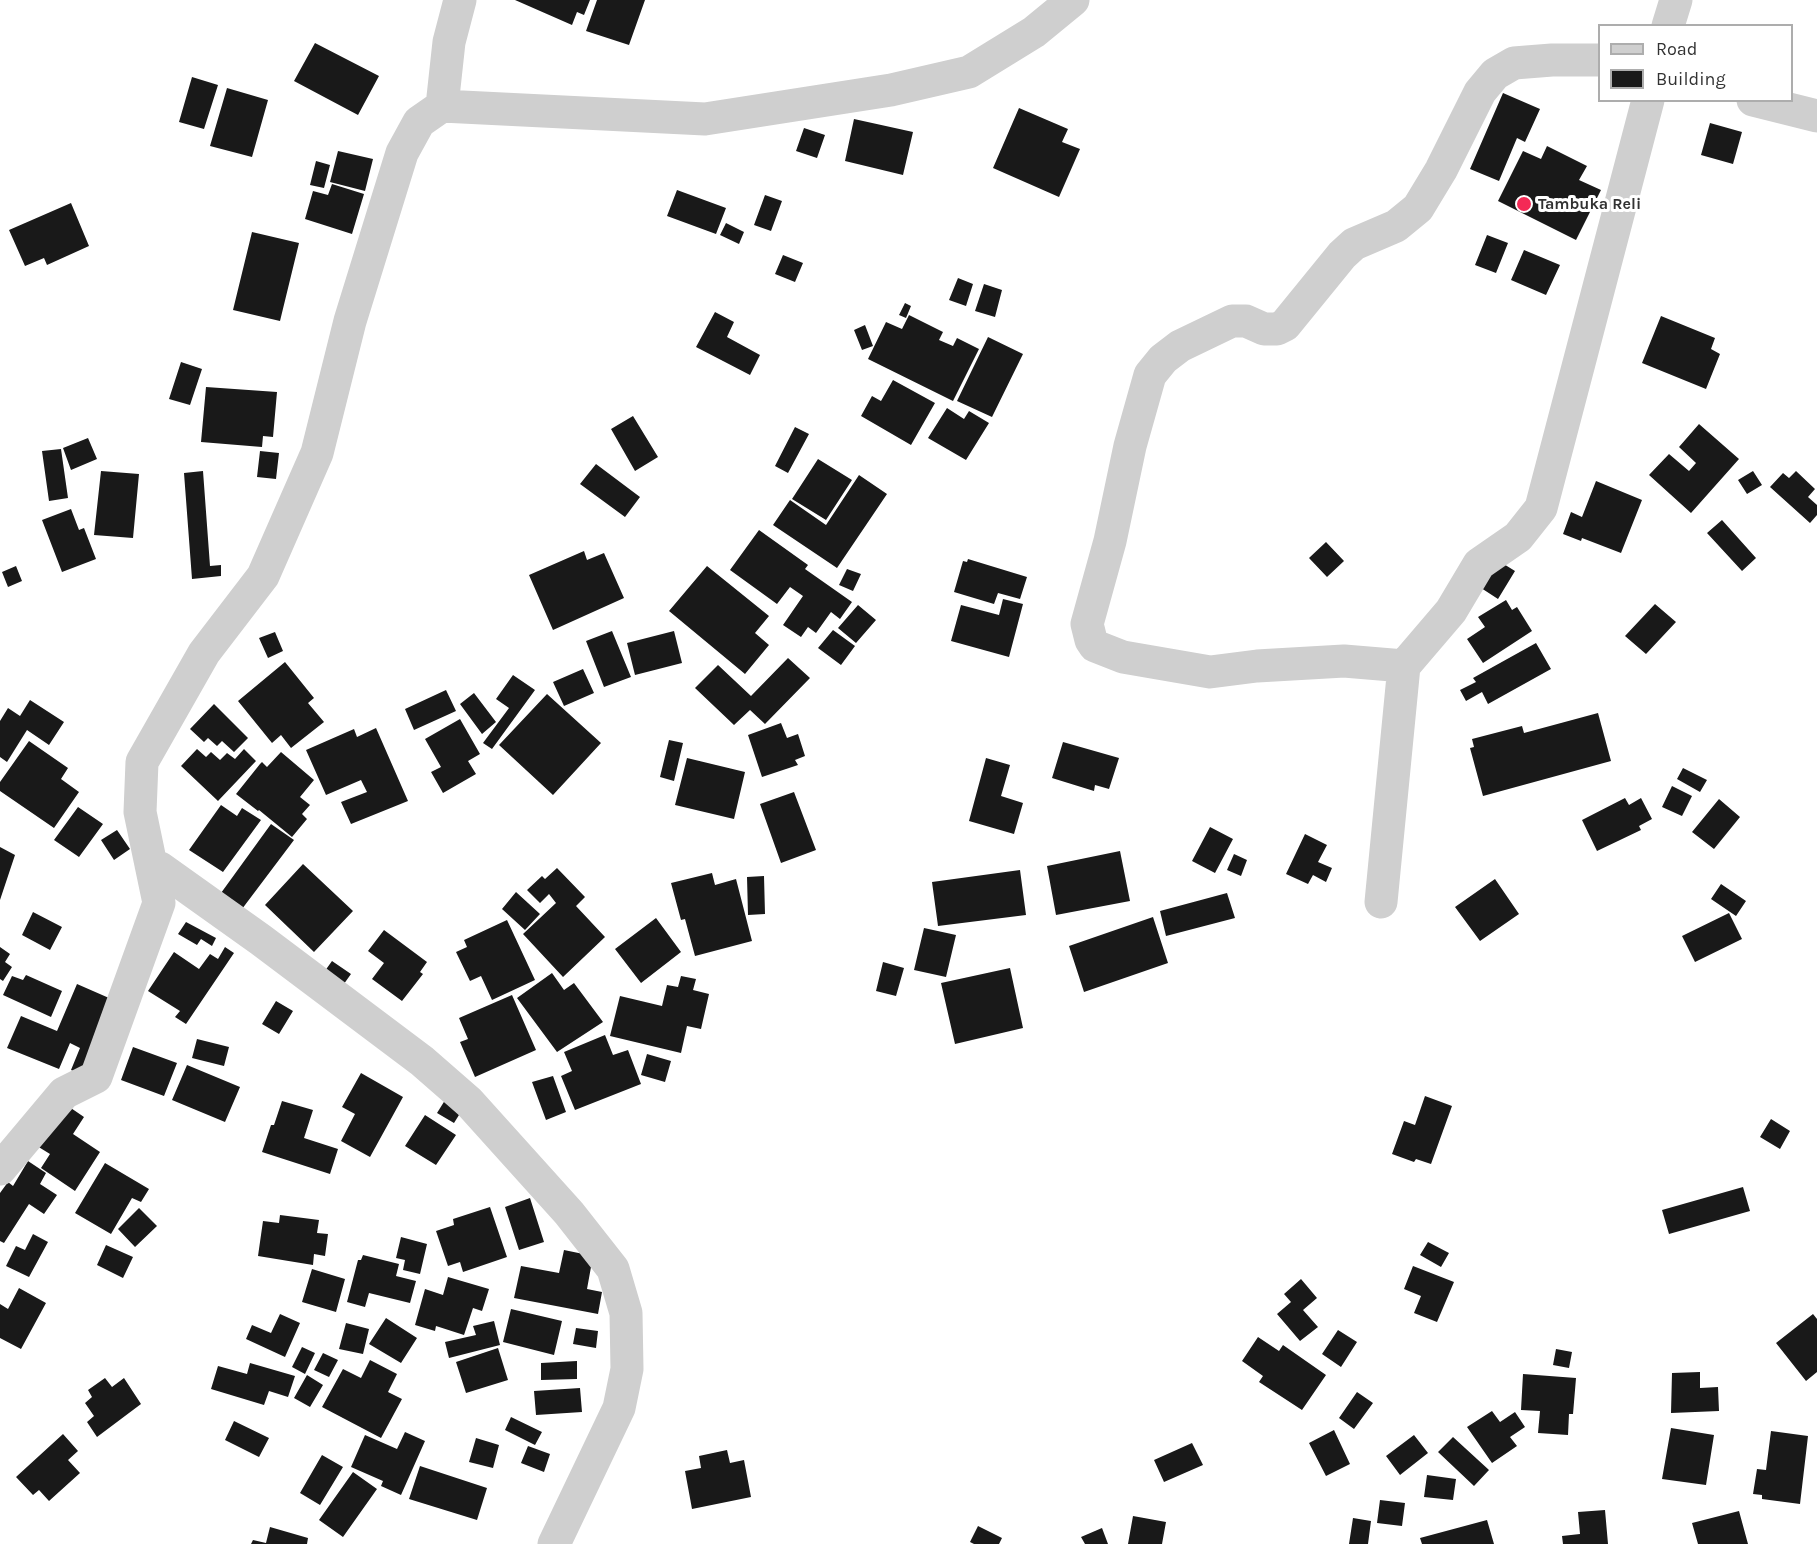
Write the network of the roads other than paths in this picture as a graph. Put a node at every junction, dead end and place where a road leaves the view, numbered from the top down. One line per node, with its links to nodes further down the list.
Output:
1 (460, 0): 8 (street)
2 (1073, 0): 8 (street)
3 (1676, 0): 4 (street)
4 (1669, 24)
5 (1598, 60): 10 (street)
6 (1647, 102): 10 (street)
7 (1761, 102): 9 (street)
8 (442, 106): 11 (street)
9 (1817, 116)
10 (1404, 666): 12 (street)
11 (151, 865): 13 (street); 14 (street)
12 (1381, 902)
13 (0, 1169)
14 (554, 1544)

